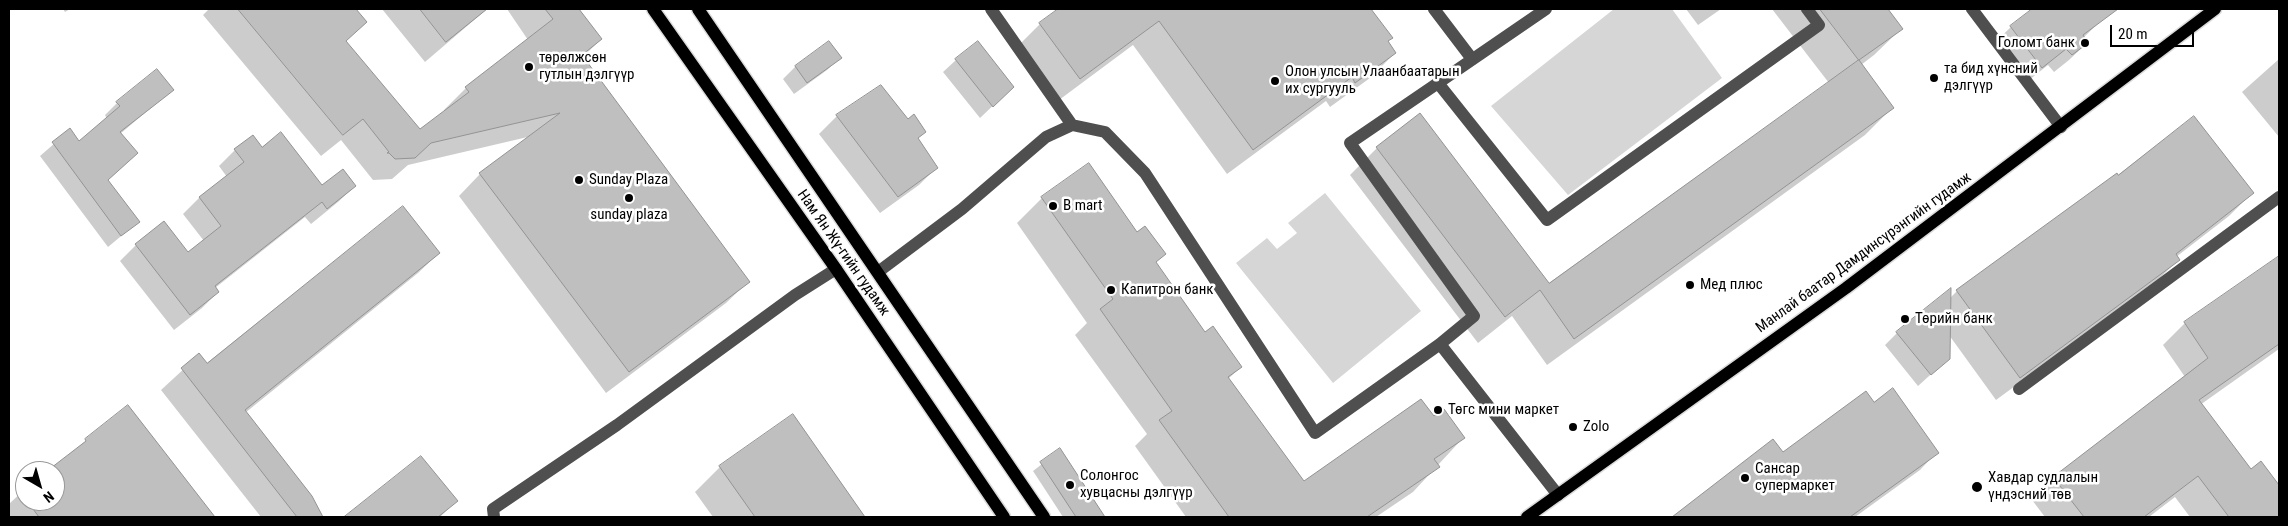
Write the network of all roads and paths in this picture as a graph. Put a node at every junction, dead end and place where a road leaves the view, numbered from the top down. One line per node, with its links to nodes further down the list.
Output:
1 (653, 9): 14 (main road, Нам Ян Жү-гийн гудамж)
2 (698, 9): 15 (main road, Нам Ян Жү-гийн гудамж)
3 (991, 9): 11 (street)
4 (1434, 9): 9 (street)
5 (1546, 9): 9 (street)
6 (1807, 9): 10 (street)
7 (1972, 9): 12 (street)
8 (2215, 9): 12 (main road, Манлай баатар Дамдинсүрэнгийн гудамж)
9 (1472, 60): 10 (street)
10 (1438, 83): 16 (street)
11 (1072, 125): 15 (street); 16 (street)
12 (2061, 127): 18 (main road, Манлай баатар Дамдинсүрэнгийн гудамж)
13 (2279, 197): 17 (street)
14 (836, 269): 19 (street); 20 (main road, Нам Ян Жү-гийн гудамж)
15 (878, 272): 21 (main road, Нам Ян Жү-гийн гудамж)
16 (1440, 344): 18 (street)
17 (2019, 389)
18 (1558, 495): 22 (main road, Манлай баатар Дамдинсүрэнгийн гудамж)
19 (494, 517)
20 (1004, 517)
21 (1044, 517)
22 (1528, 517)

